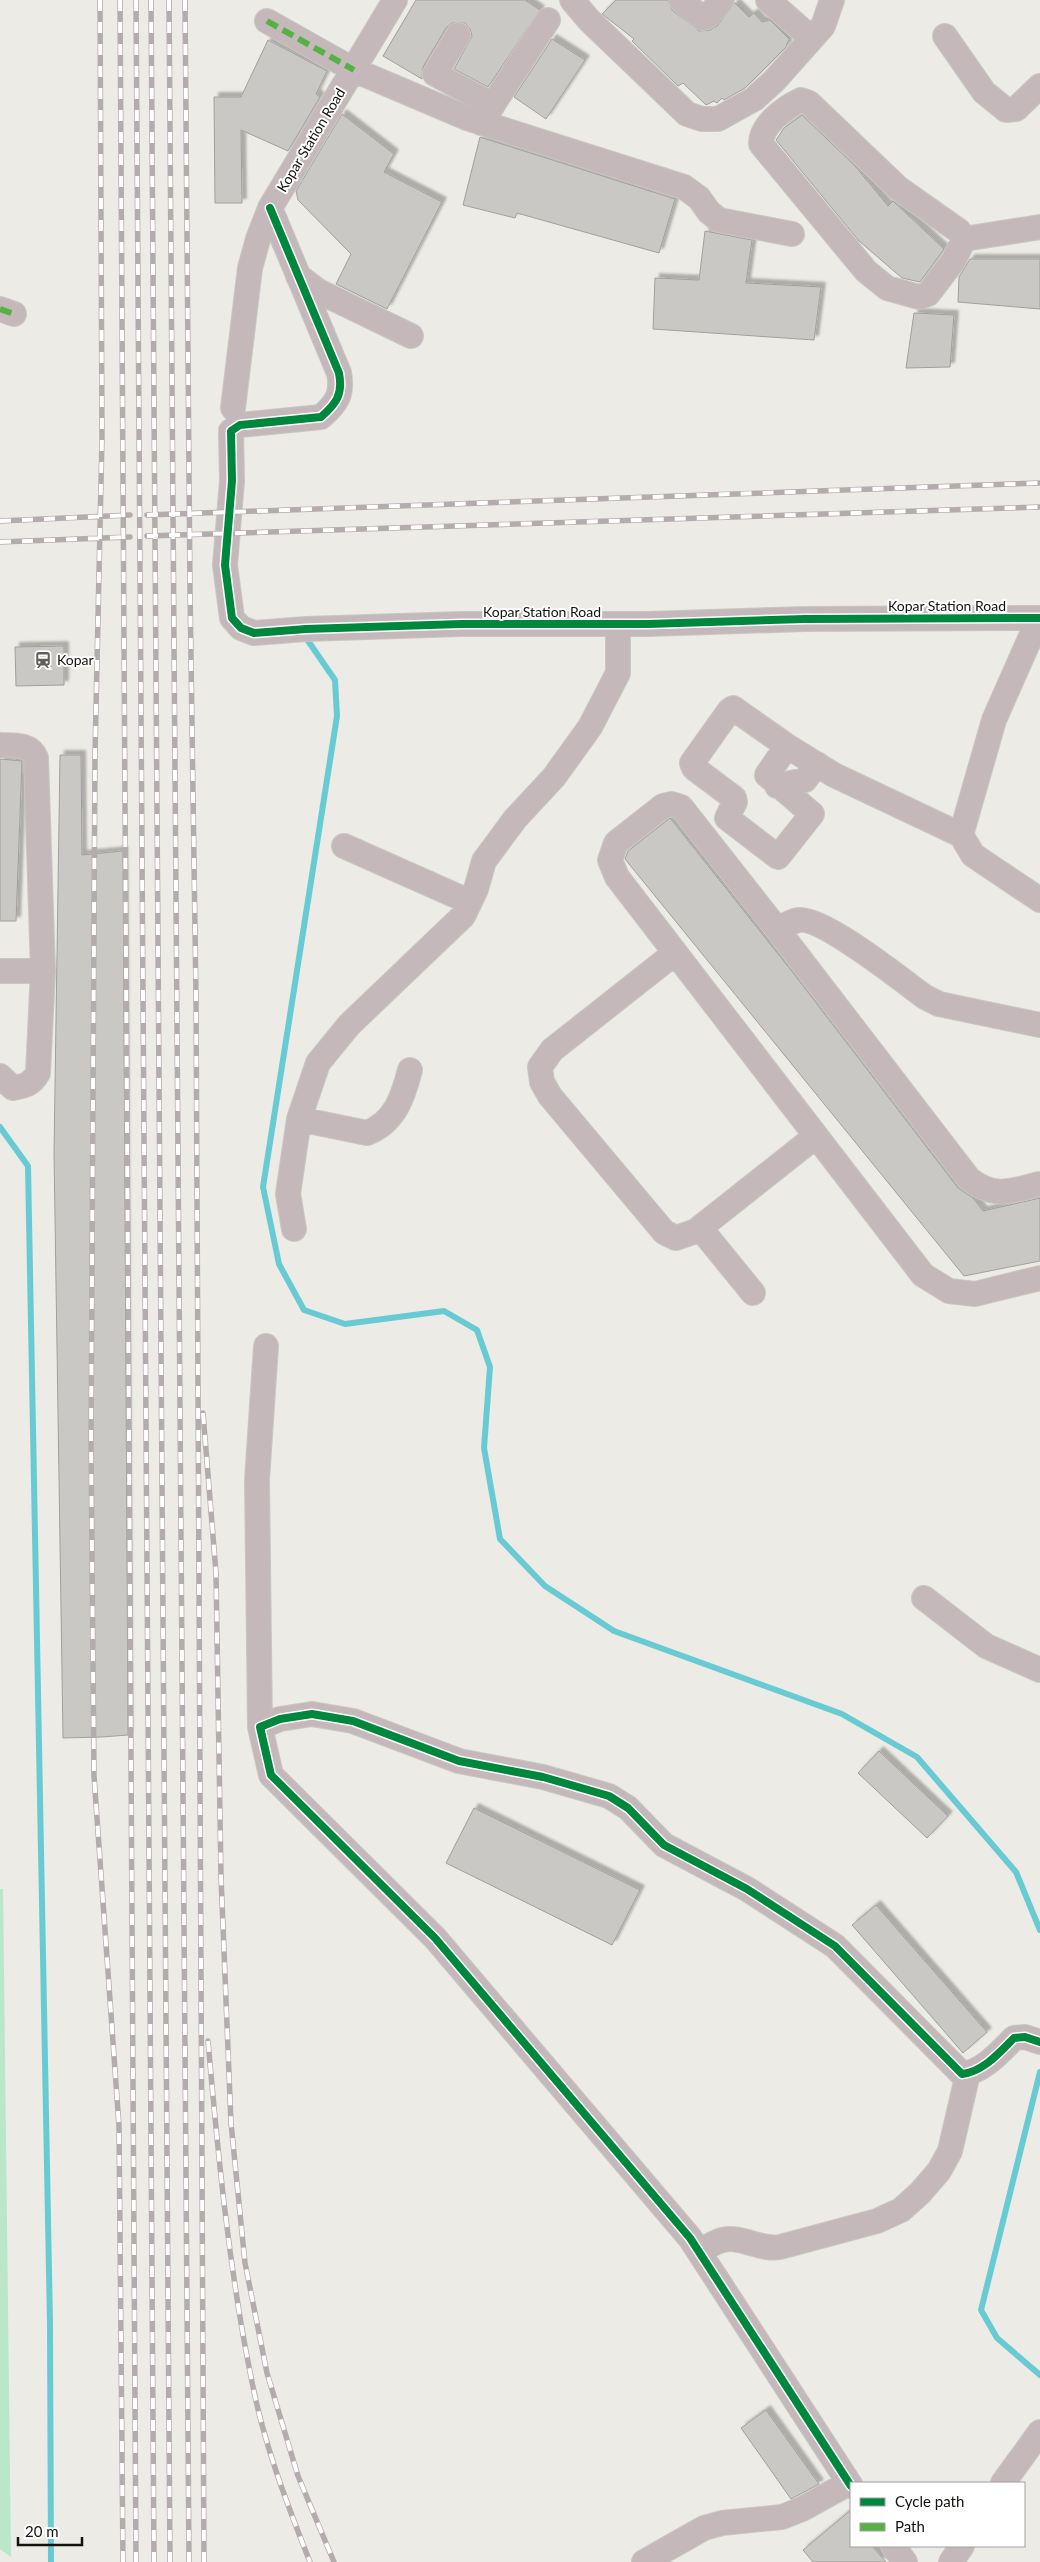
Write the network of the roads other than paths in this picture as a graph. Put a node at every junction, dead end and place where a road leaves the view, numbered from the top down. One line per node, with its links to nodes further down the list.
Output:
1 (395, 0): 12 (street, Kopar Station Road)
2 (572, 0): 11 (street)
3 (681, 0): 4 (street)
4 (722, 0)
5 (768, 0): 11 (street)
6 (832, 0): 11 (street)
7 (548, 20): 14 (street)
8 (267, 21): 12 (street)
9 (458, 35): 14 (street)
10 (945, 36): 13 (street)
11 (811, 38)
12 (354, 70): 14 (street); 15 (street, Kopar Station Road)
13 (1040, 86)
14 (487, 114): 17 (street)
15 (270, 208): 19 (street); 21 (street, Kopar Station Road)
16 (1040, 226): 18 (street)
17 (792, 234)
18 (964, 239): 18 (street)
19 (298, 276): 20 (street); 23 (street, Kopar Station Road)
20 (411, 336)
21 (233, 408)
22 (1039, 618): 23 (street, Kopar Station Road); 28 (street)
23 (618, 624): 31 (street)
24 (0, 745): 35 (street)
25 (787, 746): 26 (street); 27 (street); 27 (street)
26 (817, 764): 27 (street); 28 (street)
27 (777, 786)
28 (961, 835): 30 (street)
29 (344, 846): 31 (street)
30 (1040, 900)
31 (470, 902): 39 (street)
32 (777, 929): 33 (street); 36 (street); 41 (street)
33 (675, 953): 40 (street); 42 (street)
34 (0, 971): 35 (street)
35 (43, 971): 38 (street)
36 (1040, 1025)
37 (410, 1070): 39 (street)
38 (0, 1076)
39 (299, 1119): 43 (street)
40 (816, 1136): 42 (street); 44 (street)
41 (1040, 1184)
42 (700, 1228): 45 (street)
43 (294, 1229)
44 (1040, 1278)
45 (753, 1293)
46 (266, 1346): 49 (street)
47 (924, 1598): 48 (street)
48 (1040, 1670)
49 (260, 1727): 51 (street); 52 (street)
50 (1033, 2040): 51 (street)
51 (968, 2074): 52 (street)
52 (700, 2252): 55 (street)
53 (1040, 2432): 54 (street)
54 (1004, 2482)
55 (850, 2484): 58 (street)
56 (894, 2547): 59 (street)
57 (961, 2547): 60 (street)
58 (644, 2562)
59 (905, 2562)
60 (951, 2562)

